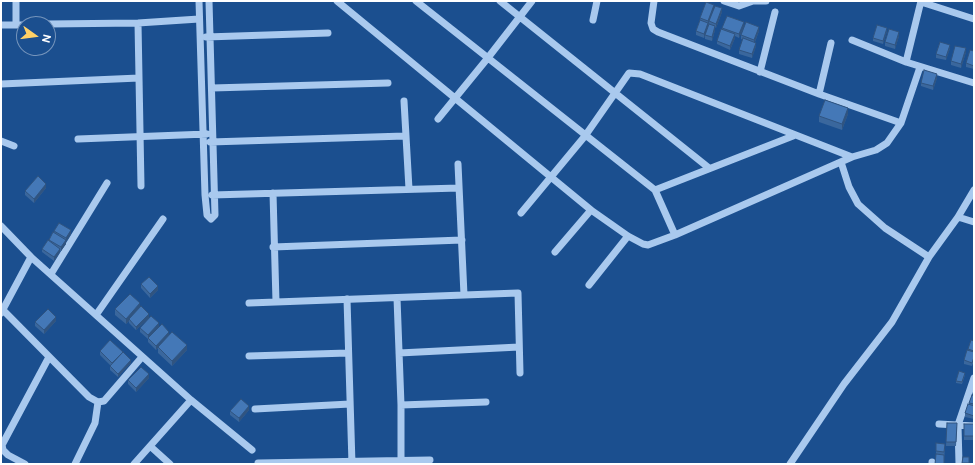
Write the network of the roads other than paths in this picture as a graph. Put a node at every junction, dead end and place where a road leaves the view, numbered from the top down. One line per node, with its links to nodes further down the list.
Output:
1 (16, 1): 14 (street)
2 (199, 1): 16 (street)
3 (209, 1): 24 (street)
4 (416, 1): 28 (street)
5 (500, 1): 15 (street)
6 (532, 1): 15 (street)
7 (598, 1): 18 (street)
8 (654, 1): 31 (street)
9 (724, 1): 10 (street)
10 (766, 1)
11 (339, 2): 39 (street)
12 (921, 2): 17 (street); 29 (street)
13 (775, 12): 31 (street)
14 (16, 16)
15 (519, 16): 28 (street); 37 (street)
16 (199, 19): 19 (street); 25 (street)
17 (974, 19)
18 (592, 20)
19 (138, 23): 20 (street); 32 (street)
20 (56, 24)
21 (1, 25): 22 (street)
22 (16, 25)
23 (328, 32): 24 (street)
24 (210, 36): 25 (street); 36 (street)
25 (200, 38): 44 (street)
26 (852, 40): 29 (street)
27 (831, 43): 38 (street)
28 (487, 59): 39 (street); 46 (street)
29 (906, 62): 30 (street)
30 (920, 67): 34 (street); 42 (street)
31 (760, 72): 38 (street)
32 (139, 78): 35 (street); 48 (street)
33 (388, 83): 36 (street)
34 (974, 83)
35 (1, 84)
36 (212, 88): 43 (street)
37 (615, 93): 46 (street); 47 (street); 57 (street)
38 (819, 94): 42 (street)
39 (456, 97): 41 (street); 58 (street)
40 (404, 101): 45 (street)
41 (438, 119)
42 (901, 123): 54 (street)
43 (213, 133): 44 (street); 51 (street)
44 (204, 134): 48 (street); 52 (street)
45 (405, 136): 51 (street); 62 (street)
46 (585, 136): 58 (street); 63 (street)
47 (793, 136): 54 (street); 57 (street)
48 (140, 137): 49 (street); 60 (street)
49 (78, 139)
50 (1, 141): 53 (street)
51 (213, 142): 52 (street); 66 (street)
52 (204, 143): 67 (street)
53 (14, 146)
54 (852, 157): 55 (street)
55 (841, 162): 74 (street); 80 (street)
56 (458, 164): 61 (street)
57 (709, 168): 63 (street)
58 (552, 176): 68 (street); 69 (street)
59 (107, 183): 81 (street)
60 (141, 186)
61 (459, 188): 62 (street); 76 (street)
62 (409, 189): 65 (street)
63 (655, 190): 74 (street)
64 (974, 190): 70 (street)
65 (273, 193): 66 (street); 77 (street)
66 (215, 195): 67 (street); 67 (street)
67 (206, 196)
68 (591, 210): 75 (street); 78 (street)
69 (521, 214)
70 (958, 217): 72 (street); 80 (street)
71 (163, 219): 89 (street)
72 (974, 222)
73 (1, 226): 79 (street)
74 (675, 235): 75 (street)
75 (628, 236): 82 (street)
76 (462, 240): 77 (street); 83 (street)
77 (273, 247): 86 (street)
78 (555, 252)
79 (31, 257): 81 (street); 88 (street)
80 (929, 257): 117 (street)
81 (51, 274): 89 (street)
82 (589, 284)
83 (464, 295): 84 (street); 90 (street)
84 (397, 298): 85 (street); 92 (street)
85 (347, 299): 86 (street); 91 (street)
86 (276, 302): 87 (street)
87 (249, 303)
88 (2, 312): 94 (street)
89 (96, 315): 95 (street)
90 (519, 347): 92 (street); 96 (street)
91 (348, 353): 93 (street); 101 (street)
92 (399, 353): 102 (street)
93 (249, 356)
94 (49, 357): 99 (street); 113 (street)
95 (142, 357): 98 (street); 99 (street)
96 (520, 373)
97 (974, 378): 105 (street)
98 (191, 400): 107 (street); 108 (street)
99 (98, 402): 114 (street)
100 (486, 402): 102 (street)
101 (350, 404): 103 (street); 111 (street)
102 (401, 405): 109 (street)
103 (255, 409)
104 (939, 424): 105 (street)
105 (958, 425): 106 (street); 118 (street)
106 (974, 426)
107 (150, 446): 115 (street); 116 (street)
108 (252, 450)
109 (401, 460): 110 (street); 111 (street)
110 (430, 460)
111 (352, 462): 112 (street)
112 (258, 463)
113 (25, 464)
114 (75, 464)
115 (134, 464)
116 (170, 464)
117 (790, 464)
118 (959, 464)

